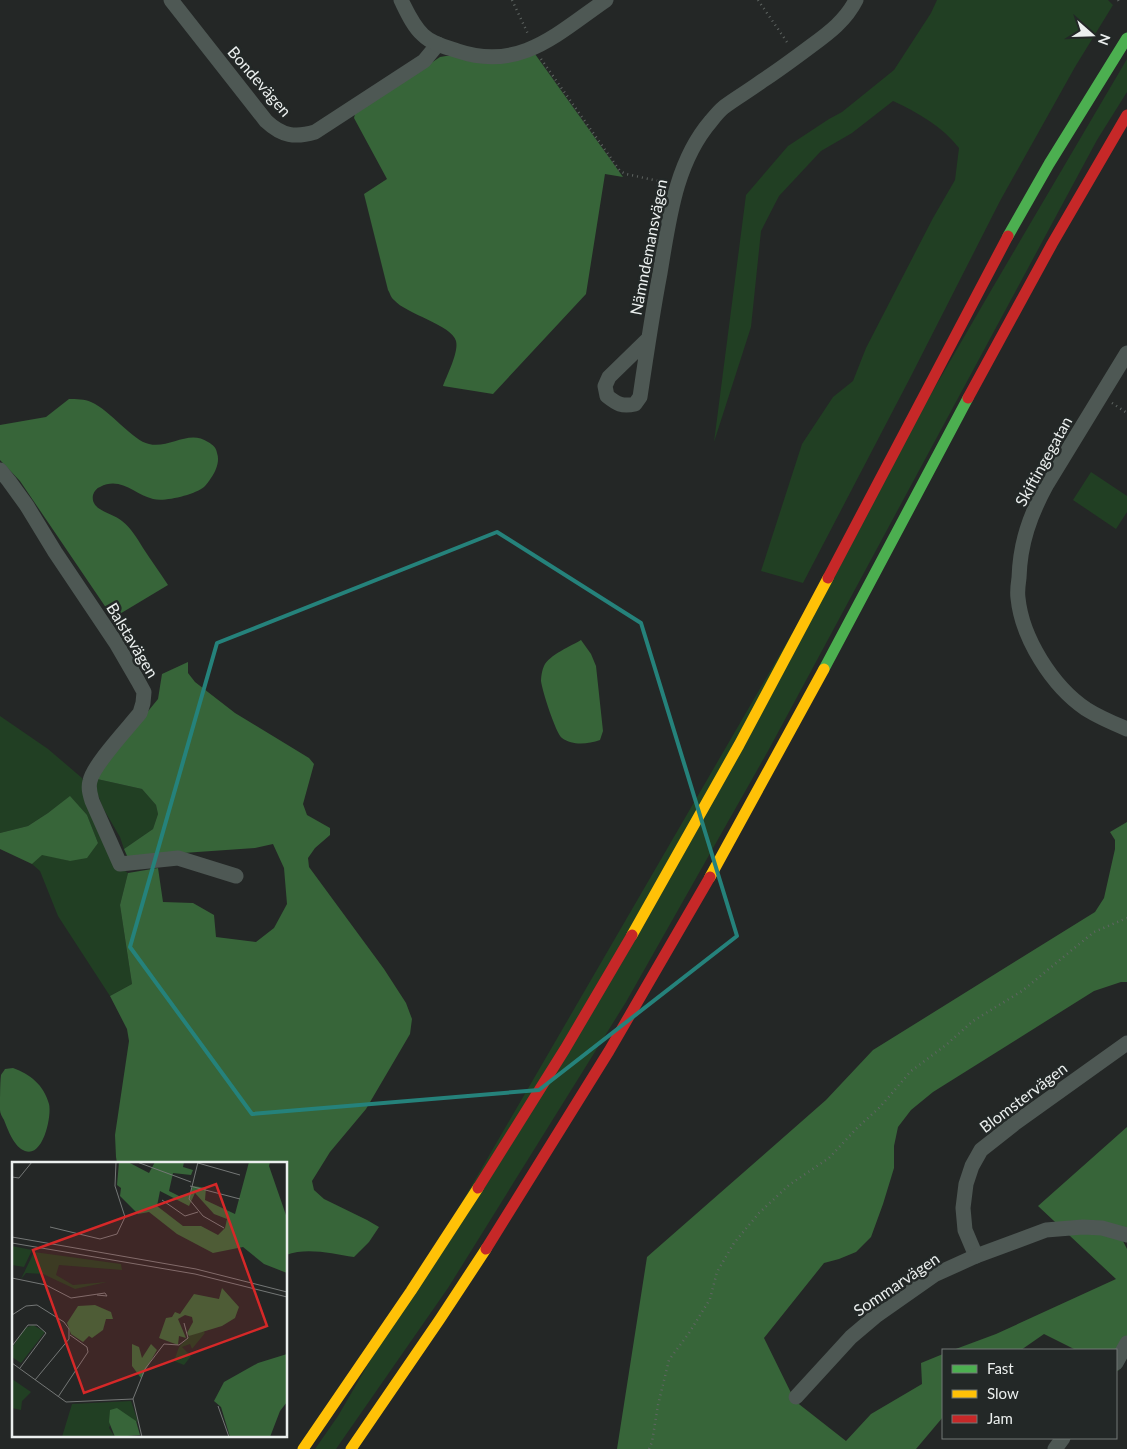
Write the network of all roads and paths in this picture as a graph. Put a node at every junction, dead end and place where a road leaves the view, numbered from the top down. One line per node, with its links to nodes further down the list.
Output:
1 (171, 0): 8 (street, Bondevägen)
2 (400, 0): 8 (street)
3 (512, 0): 9 (path)
4 (606, 0): 9 (street)
5 (758, 0): 10 (path)
6 (856, 0): 10 (street, Nämndemansvägen)
7 (1127, 38): 25 (highway)
8 (438, 44): 9 (street)
9 (535, 47): 12 (path)
10 (797, 56): 12 (street, Nämndemansvägen)
11 (1127, 115): 26 (highway)
12 (677, 186): 13 (street, Nämndemansvägen)
13 (648, 339)
14 (1127, 353): 16 (street, Skiftingegatan)
15 (0, 470): 17 (street, Balstavägen)
16 (1127, 728)
17 (236, 876)
18 (1127, 918): 27 (path)
19 (1127, 1043): 21 (street, Blomstervägen)
20 (1127, 1235): 21 (street, Sommarvägen)
21 (976, 1256): 24 (street, Sommarvägen)
22 (1127, 1343): 23 (street)
23 (1117, 1361)
24 (796, 1397)
25 (303, 1449)
26 (351, 1449)
27 (649, 1449)

